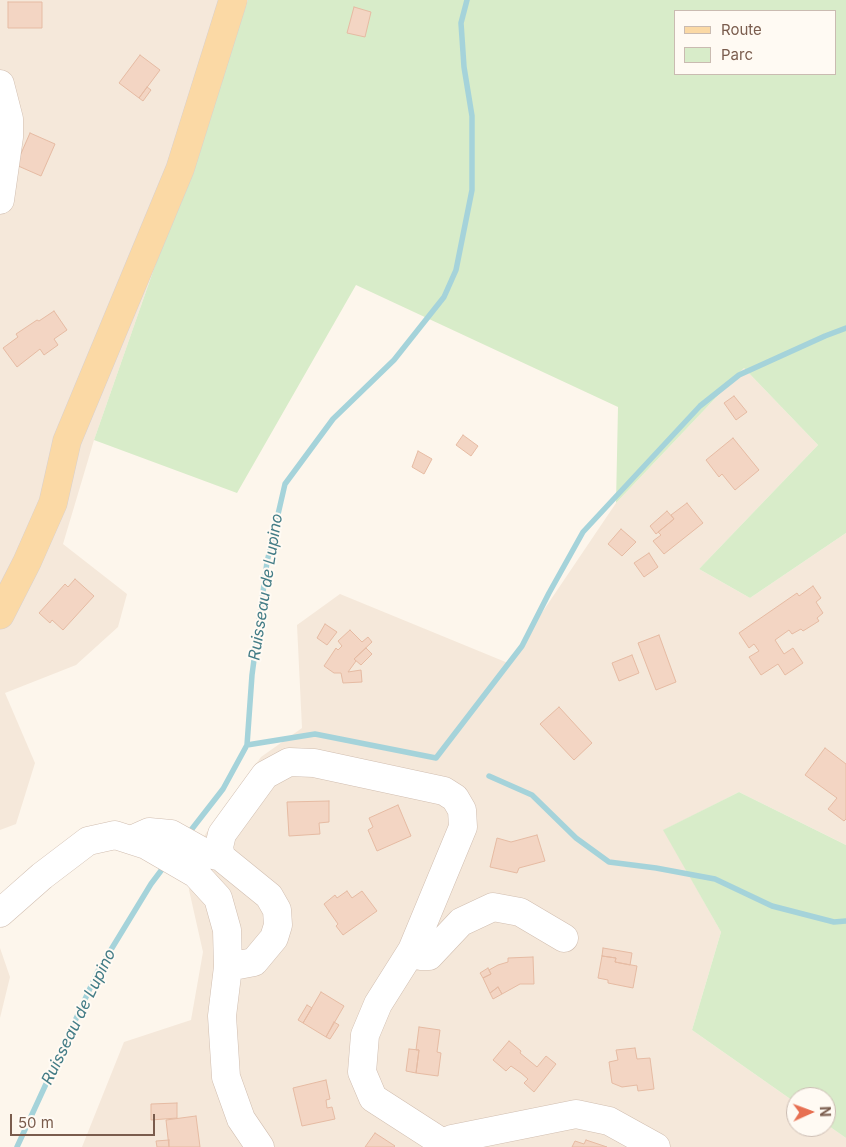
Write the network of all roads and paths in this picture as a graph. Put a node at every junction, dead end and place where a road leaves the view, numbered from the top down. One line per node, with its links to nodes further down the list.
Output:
1 (233, 0): 4 (main road)
2 (0, 84): 3 (street)
3 (0, 200)
4 (0, 615)
5 (138, 843): 6 (street); 7 (street); 10 (street)
6 (221, 857): 9 (street); 10 (street)
7 (0, 913)
8 (564, 938): 9 (street)
9 (412, 950): 11 (street)
10 (228, 967): 12 (street)
11 (446, 1145): 13 (street)
12 (260, 1147)
13 (656, 1147)

